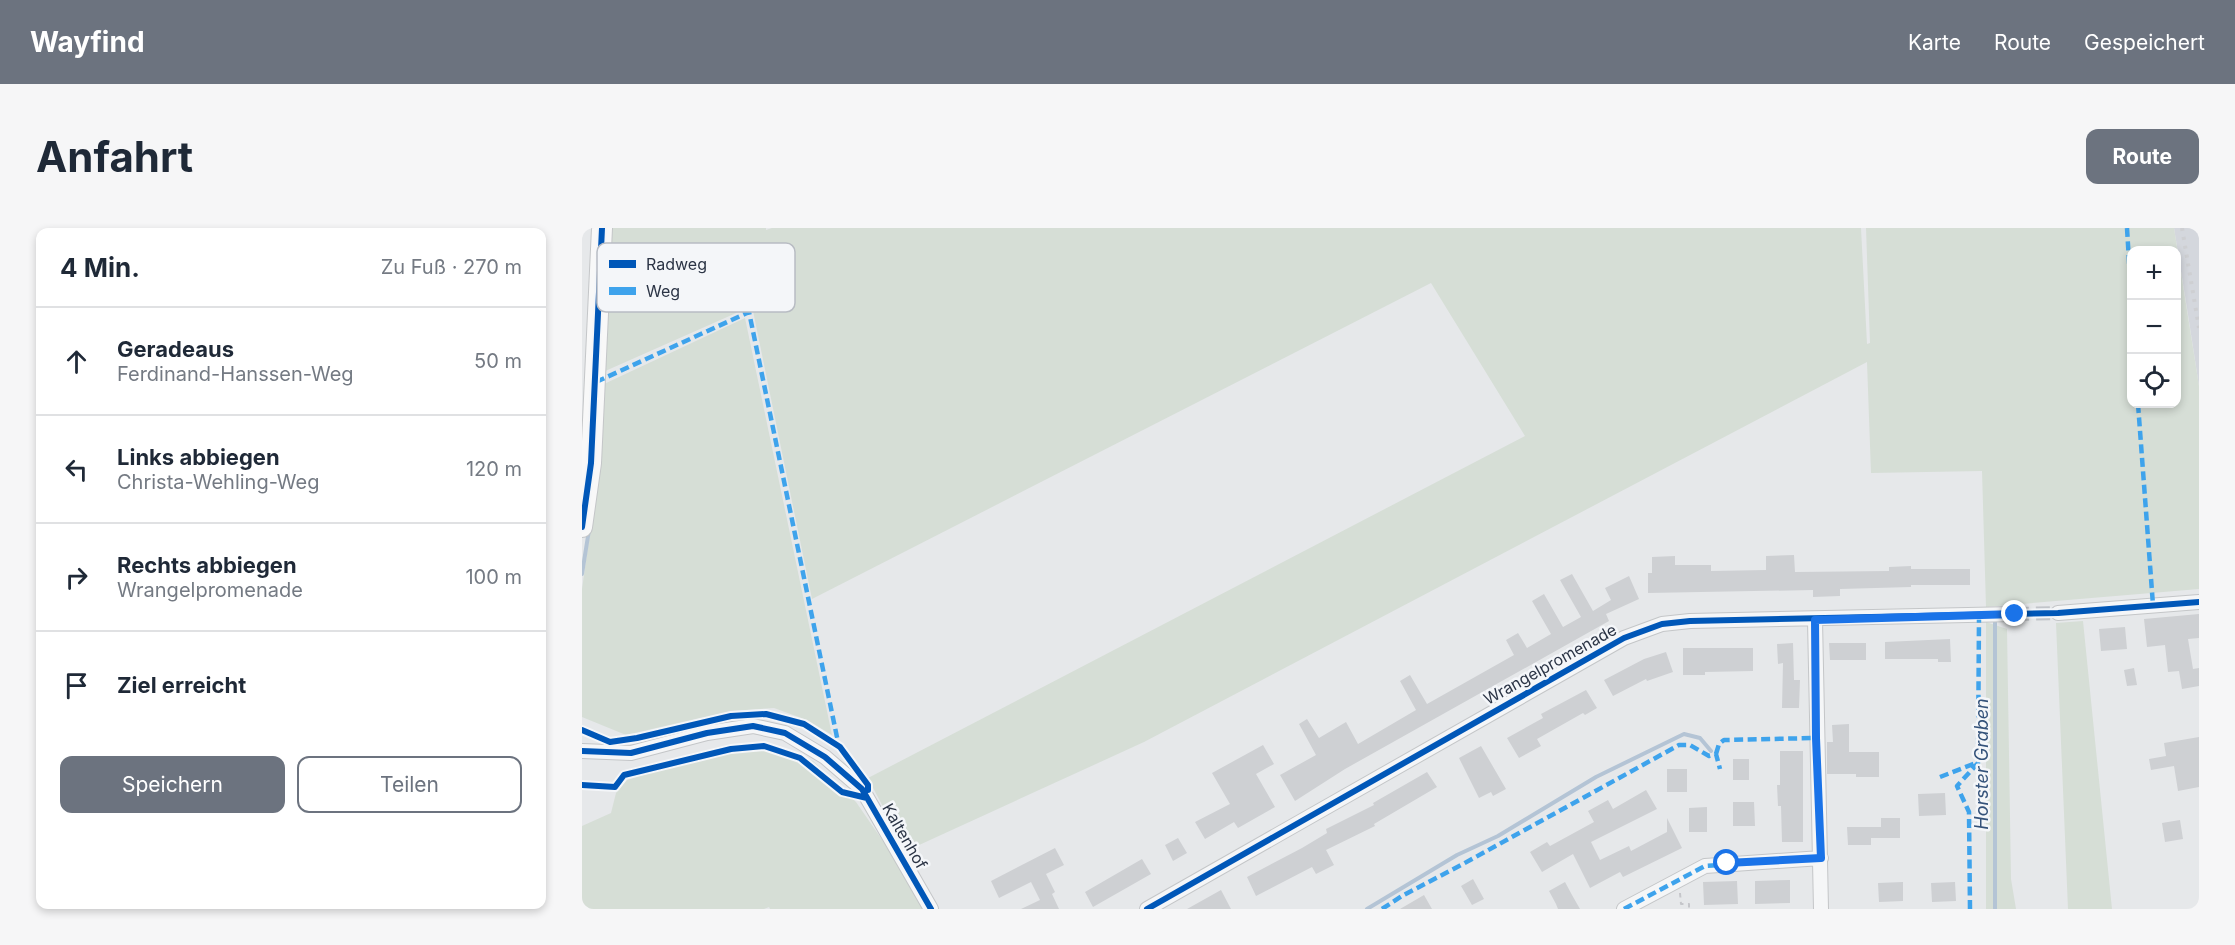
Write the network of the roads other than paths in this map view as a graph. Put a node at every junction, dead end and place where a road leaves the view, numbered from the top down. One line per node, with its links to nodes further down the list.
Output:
1 (602, 228): 2 (main road)
2 (601, 243)
3 (598, 312): 4 (main road)
4 (582, 527)
5 (2199, 602): 6 (street)
6 (2058, 613)
7 (2015, 614): 8 (street, Wrangelpromenade)
8 (1815, 620): 10 (street); 12 (street, Wrangelpromenade)
9 (582, 751): 11 (street, Kaltenhof)
10 (1821, 858): 13 (street); 14 (street)
11 (931, 909)
12 (1148, 909)
13 (1624, 909)
14 (1821, 909)

